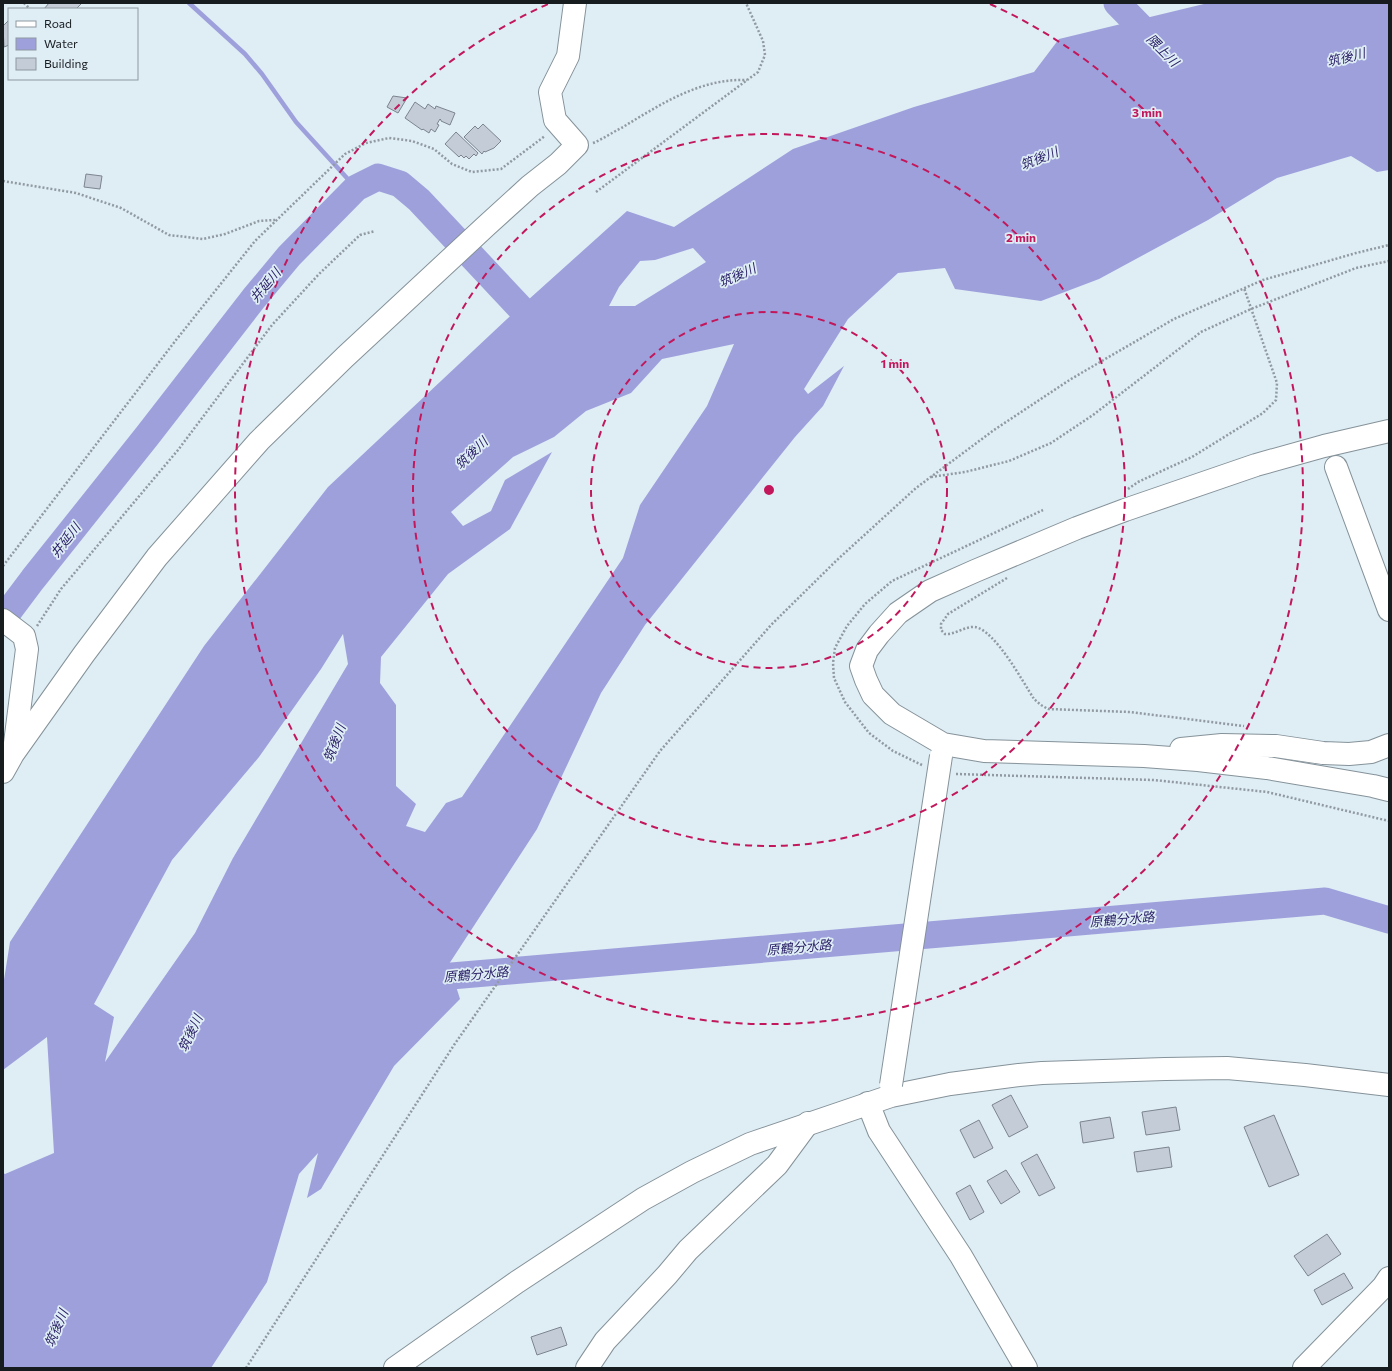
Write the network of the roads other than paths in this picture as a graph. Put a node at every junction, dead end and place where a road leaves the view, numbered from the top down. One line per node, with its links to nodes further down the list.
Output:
1 (575, 3): 9 (street)
2 (1389, 430): 8 (street)
3 (1336, 467): 4 (street)
4 (1389, 610)
5 (3, 620): 9 (street)
6 (1389, 745): 7 (street)
7 (1144, 756): 8 (street); 10 (street)
8 (939, 760): 12 (street, bridge)
9 (8, 763)
10 (1389, 790)
11 (1389, 1085): 12 (street)
12 (891, 1091): 13 (street)
13 (868, 1103): 14 (street); 18 (street)
14 (808, 1123): 16 (street); 17 (street)
15 (1389, 1278): 19 (street)
16 (394, 1368)
17 (587, 1368)
18 (1026, 1368)
19 (1304, 1368)

